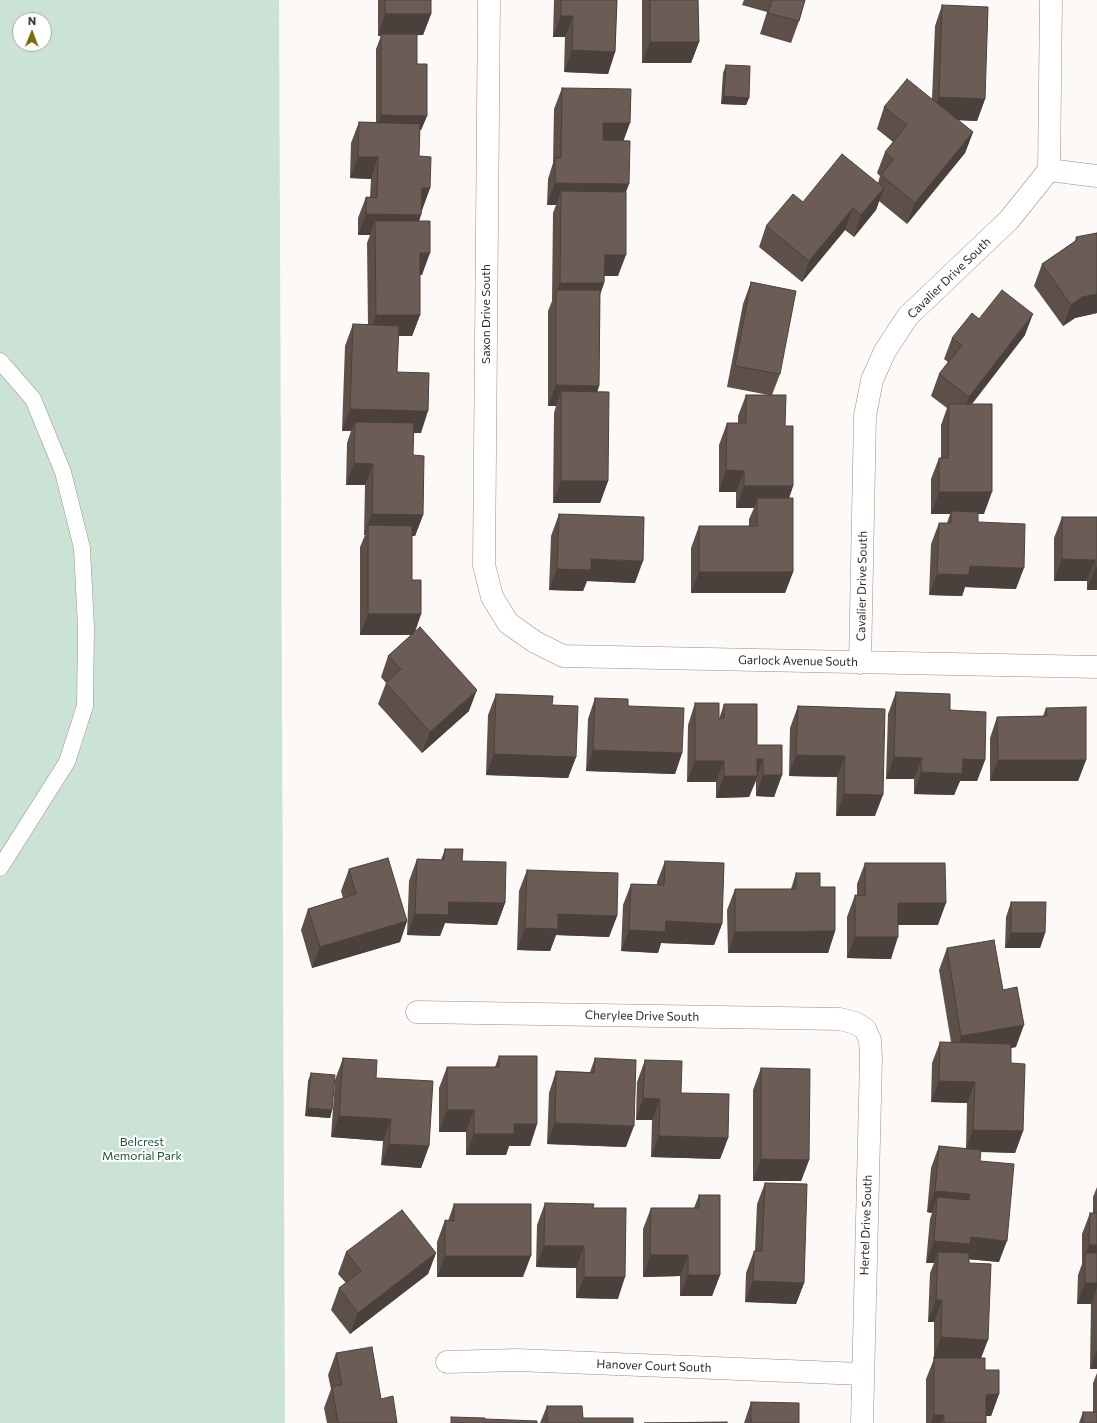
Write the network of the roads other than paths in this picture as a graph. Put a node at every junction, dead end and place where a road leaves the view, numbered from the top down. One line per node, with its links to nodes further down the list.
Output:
1 (488, 0): 6 (street, Saxon Drive South)
2 (1051, 0): 3 (street)
3 (1049, 170): 4 (street); 7 (street, Cavalier Drive South)
4 (1097, 176)
5 (0, 361): 9 (lane)
6 (508, 624): 7 (street, Garlock Avenue South)
7 (860, 663): 8 (street, Garlock Avenue South)
8 (1097, 667)
9 (0, 868)
10 (417, 1012): 11 (street, Cherylee Drive South)
11 (865, 1029): 13 (street, Hertel Drive South)
12 (446, 1362): 13 (street, Hanover Court South)
13 (862, 1374): 14 (street, Hertel Drive South)
14 (862, 1423)

